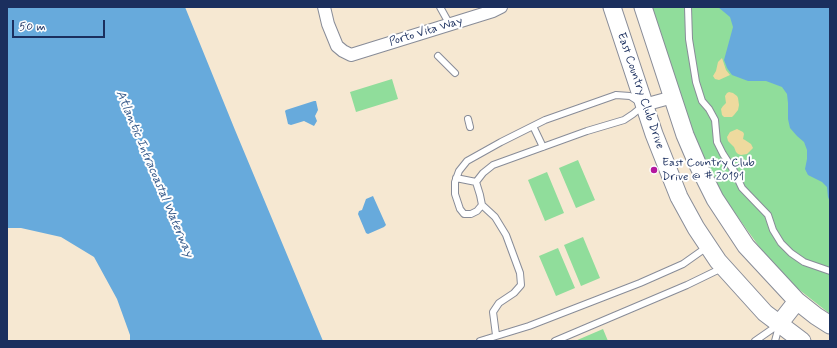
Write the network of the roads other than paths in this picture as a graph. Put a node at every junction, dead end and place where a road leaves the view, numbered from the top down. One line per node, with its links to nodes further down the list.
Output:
1 (324, 7): 7 (street, Porto Vita Way)
2 (440, 7): 7 (lane)
3 (501, 7): 7 (street, Porto Vita Way)
4 (612, 7): 11 (street, East Country Club Drive)
5 (643, 7): 10 (street)
6 (688, 7): 21 (lane)
7 (450, 25)
8 (438, 56): 9 (lane)
9 (455, 74)
10 (673, 97): 11 (street); 22 (street)
11 (644, 105): 13 (lane); 15 (lane); 19 (street, East Country Club Drive)
12 (468, 119): 14 (lane)
13 (533, 126): 15 (lane); 16 (lane)
14 (470, 127)
15 (543, 147): 17 (lane)
16 (456, 178): 17 (lane); 18 (lane)
17 (476, 182): 18 (lane)
18 (482, 205): 25 (lane)
19 (708, 246): 20 (street, East Country Club Drive); 25 (lane)
20 (724, 267): 23 (street, East Country Club Drive); 27 (lane)
21 (830, 271)
22 (797, 301): 23 (street); 24 (street)
23 (779, 324): 28 (lane); 29 (lane); 30 (street, East Country Club Drive)
24 (830, 325)
25 (496, 335): 26 (lane)
26 (480, 341)
27 (555, 341)
28 (755, 341)
29 (775, 341)
30 (802, 341)

